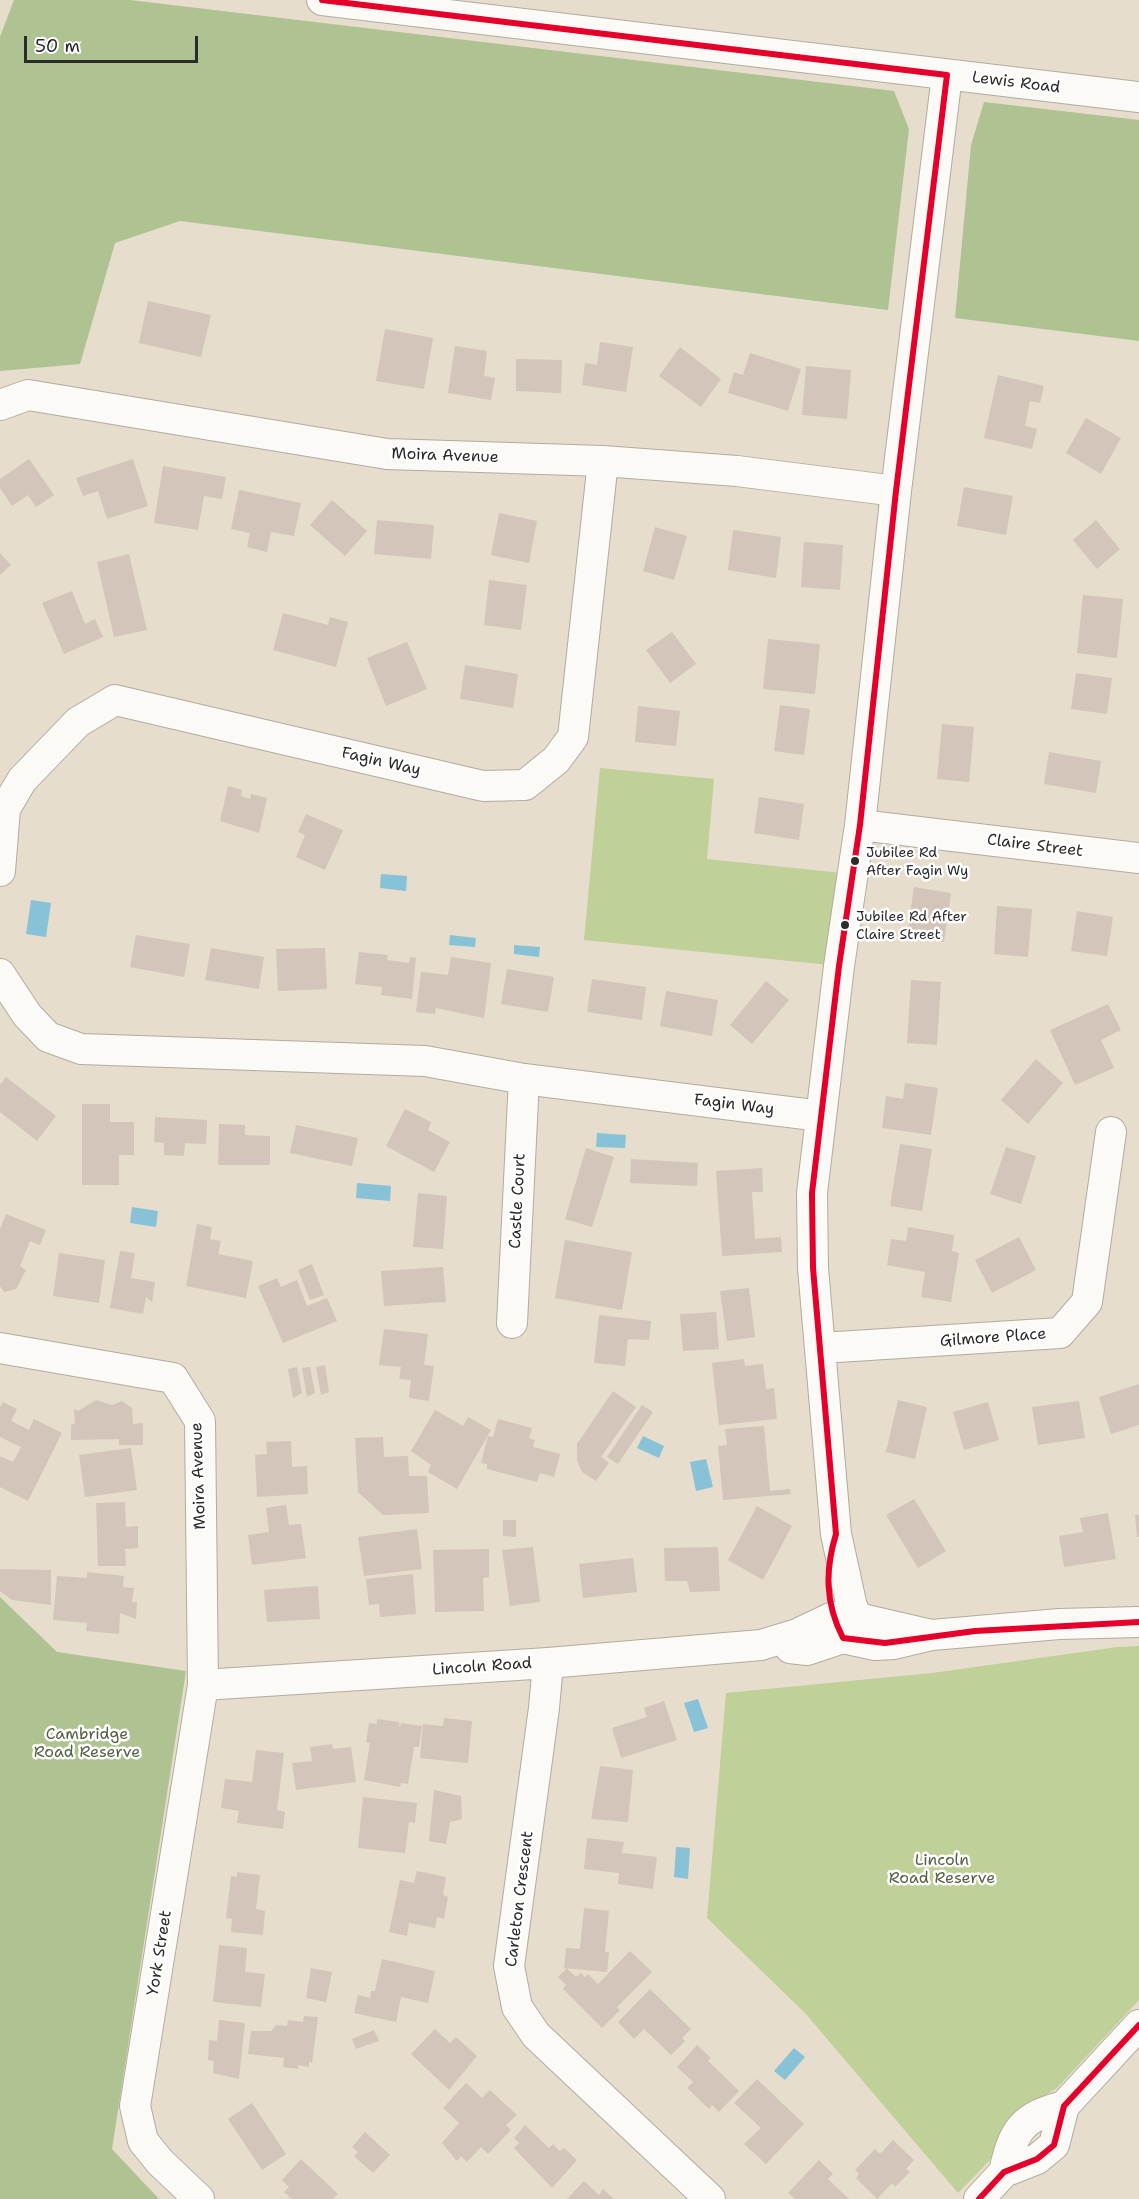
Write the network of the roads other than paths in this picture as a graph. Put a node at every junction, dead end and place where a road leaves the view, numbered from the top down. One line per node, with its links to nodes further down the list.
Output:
1 (322, 0): 2 (street, Lewis Road)
2 (947, 75): 3 (street, Lewis Road); 6 (street)
3 (1139, 97)
4 (0, 405): 5 (street, Moira Avenue)
5 (603, 461): 6 (street, Moira Avenue); 9 (street, Fagin Way)
6 (896, 490): 7 (street)
7 (860, 825): 8 (street, Claire Street); 12 (street)
8 (1139, 858)
9 (0, 871)
10 (0, 974): 11 (street, Fagin Way)
11 (524, 1078): 12 (street, Fagin Way); 14 (street, Castle Court)
12 (821, 1116): 16 (street)
13 (1111, 1132): 16 (street, Gilmore Place)
14 (512, 1323)
15 (0, 1348): 20 (street, Moira Avenue)
16 (821, 1348): 18 (street)
17 (1139, 1622): 18 (street)
18 (845, 1624): 19 (street, Lincoln Road)
19 (548, 1663): 20 (street, Lincoln Road); 23 (street, Carleton Crescent)
20 (203, 1685): 22 (street, York Street)
21 (1139, 2025): 24 (street)
22 (199, 2199)
23 (710, 2199)
24 (979, 2199)

